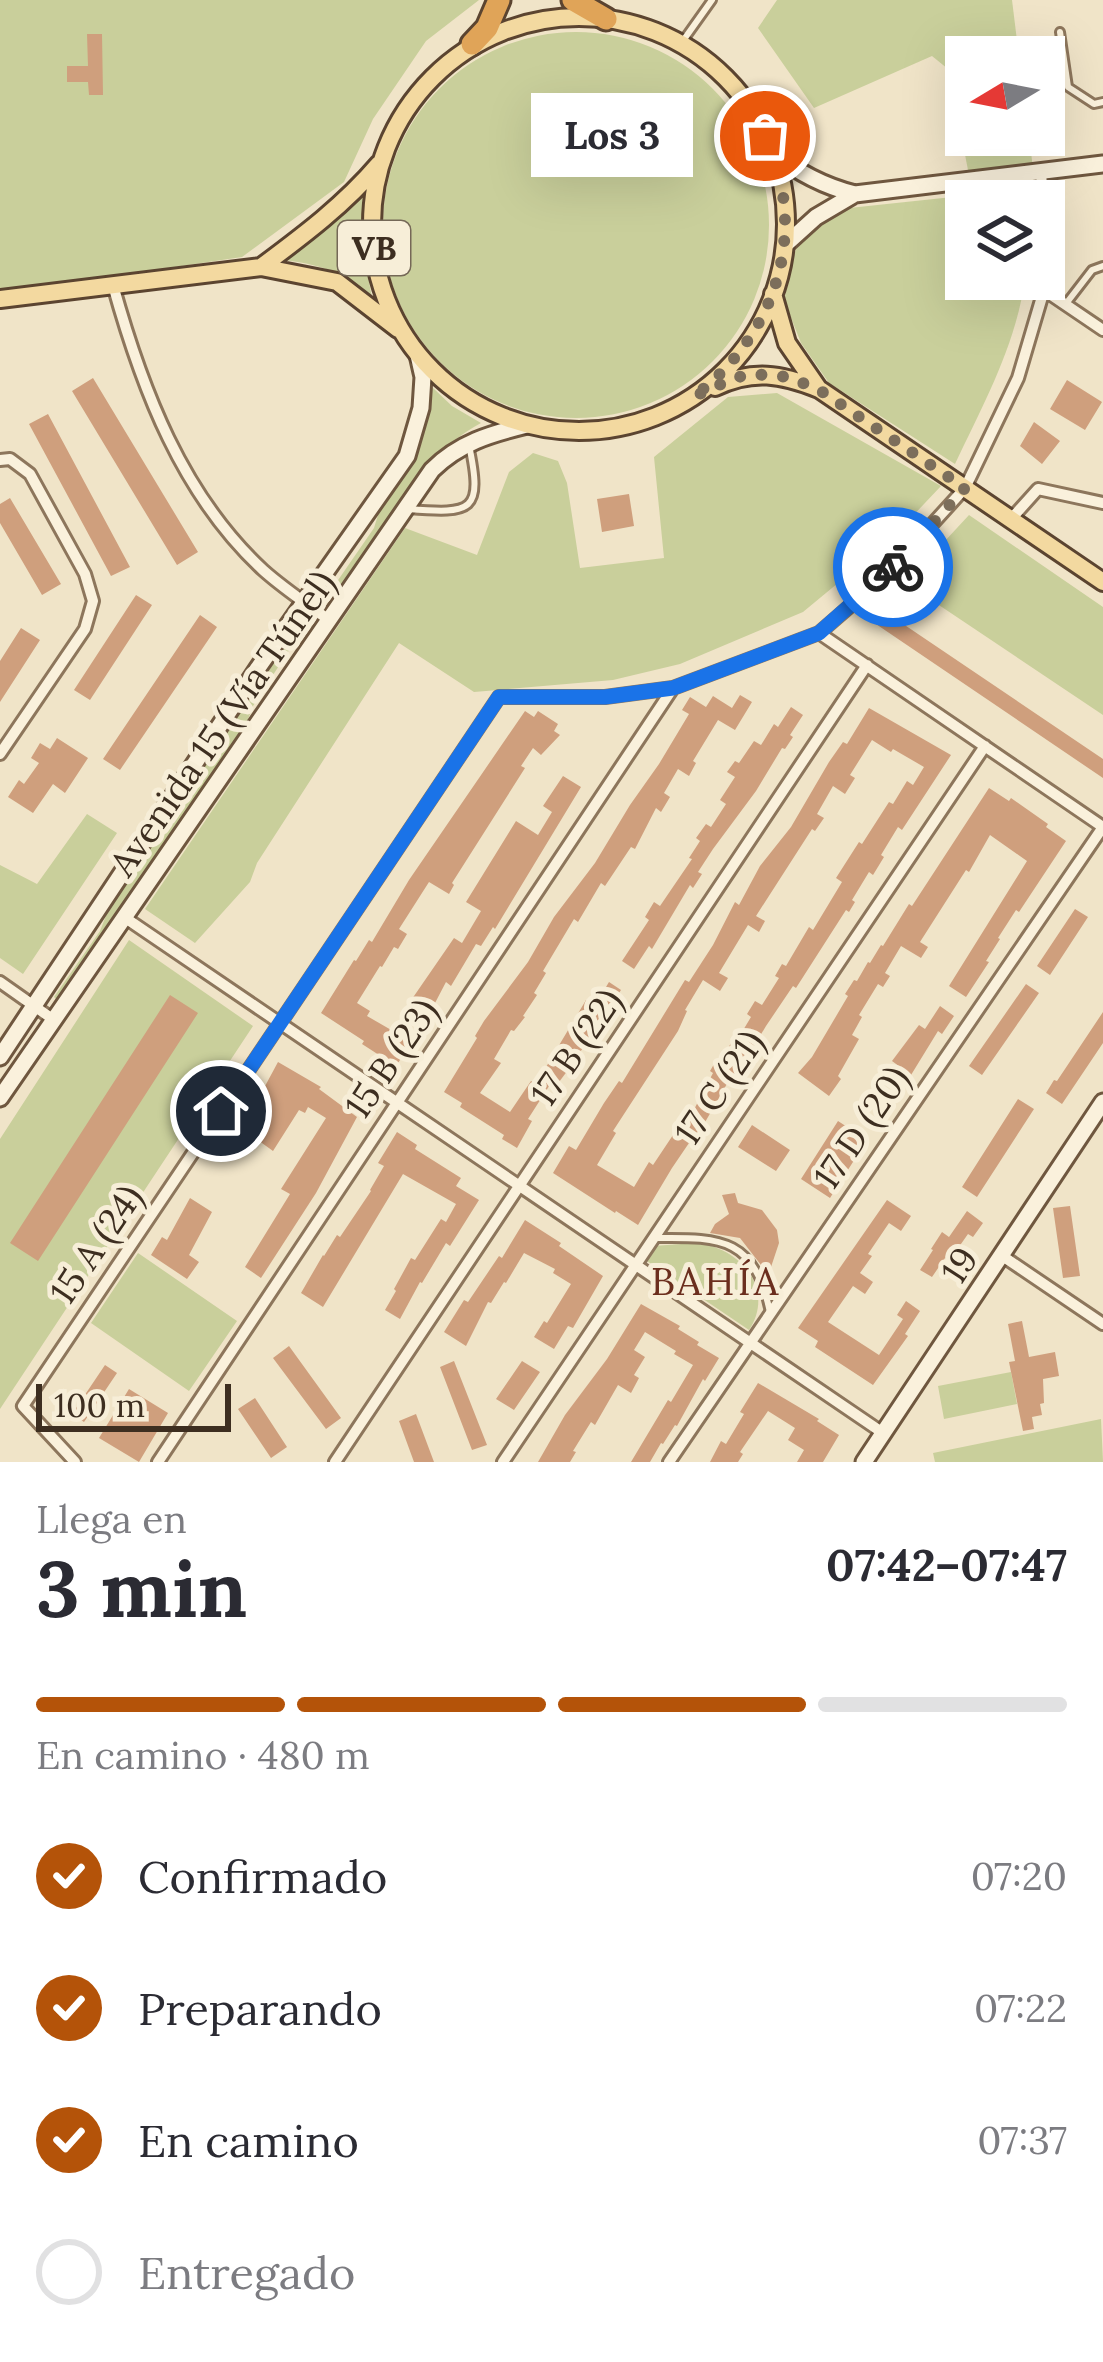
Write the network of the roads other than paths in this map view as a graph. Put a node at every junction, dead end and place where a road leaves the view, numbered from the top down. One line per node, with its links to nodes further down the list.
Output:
1 (499, 0): 6 (highway, VB)
2 (572, 0): 4 (highway, VB)
3 (712, 0): 7 (lane)
4 (607, 19): 6 (main road, VB); 7 (main road, VB)
5 (1060, 32): 8 (lane)
6 (472, 44): 10 (main road, VB)
7 (680, 45): 9 (main road, VB)
8 (1103, 102)
9 (772, 152): 14 (main road); 15 (main road, VB)
10 (383, 159): 17 (main road); 25 (main road, VB)
11 (1103, 164): 12 (main road)
12 (1041, 172): 13 (street); 14 (main road)
13 (1042, 180)
14 (855, 194): 15 (main road)
15 (785, 245): 19 (main road, VB)
16 (1103, 266): 23 (lane)
17 (261, 267): 18 (main road); 25 (main road)
18 (113, 285): 20 (main road); 37 (street)
19 (773, 294): 27 (main road, VB); 28 (main road, VB)
20 (0, 299)
21 (1041, 300): 32 (street)
22 (1058, 300): 23 (street)
23 (1065, 305): 24 (street)
24 (1103, 330)
25 (404, 333): 26 (main road, VB)
26 (418, 355): 29 (main road, VB); 37 (main road, Avenida 15 (Vía Túnel))
27 (818, 389): 28 (main road, VB); 32 (main road, VB)
28 (693, 397): 29 (main road, VB)
29 (526, 425): 30 (main road, Avenida 15 (Vía Túnel))
30 (469, 443): 34 (main road, Avenida 15 (Vía Túnel)); 34 (lane)
31 (5, 460): 43 (street)
32 (965, 488): 35 (main road, VB); 39 (street)
33 (1103, 503): 35 (street)
34 (405, 509): 38 (main road, Avenida 15 (Vía Túnel))
35 (1011, 519): 36 (main road, VB)
36 (1103, 582)
37 (304, 602): 38 (street); 47 (main road, Avenida 15 (Vía Túnel))
38 (329, 620): 45 (main road, Avenida 15 (Vía Túnel))
39 (819, 633): 40 (street); 41 (street)
40 (867, 665): 42 (street); 54 (street, 17 B (22))
41 (673, 688): 49 (street, 15 A (24)); 53 (street, 15 B (23))
42 (985, 746): 44 (street); 55 (street, 17 C (21))
43 (0, 754)
44 (1103, 827): 58 (street, 17 D (20))
45 (124, 917): 48 (main road, Avenida 15 (Vía Túnel)); 49 (street)
46 (0, 982): 47 (street)
47 (34, 1005): 48 (street); 50 (main road, Avenida 15 (Vía Túnel))
48 (54, 1020): 51 (main road, Avenida 15 (Vía Túnel))
49 (280, 1023): 53 (street); 62 (street, 15 A (24))
50 (0, 1057)
51 (0, 1098)
52 (1103, 1102): 56 (main road, 19)
53 (397, 1103): 54 (street); 63 (street, 15 B (23))
54 (520, 1186): 57 (street); 64 (street, 17 B (22))
55 (654, 1238): 57 (street, 17 C (21)); 58 (lane)
56 (1001, 1255): 59 (street); 61 (main road, 19)
57 (636, 1265): 60 (street); 65 (street, 17 C (21))
58 (770, 1313): 60 (street, 17 D (20))
59 (1103, 1324)
60 (750, 1342): 61 (street); 66 (street, 17 D (20))
61 (884, 1433): 67 (main road, 19)
62 (75, 1462)
63 (158, 1462)
64 (335, 1462)
65 (503, 1462)
66 (669, 1462)
67 (864, 1462)

